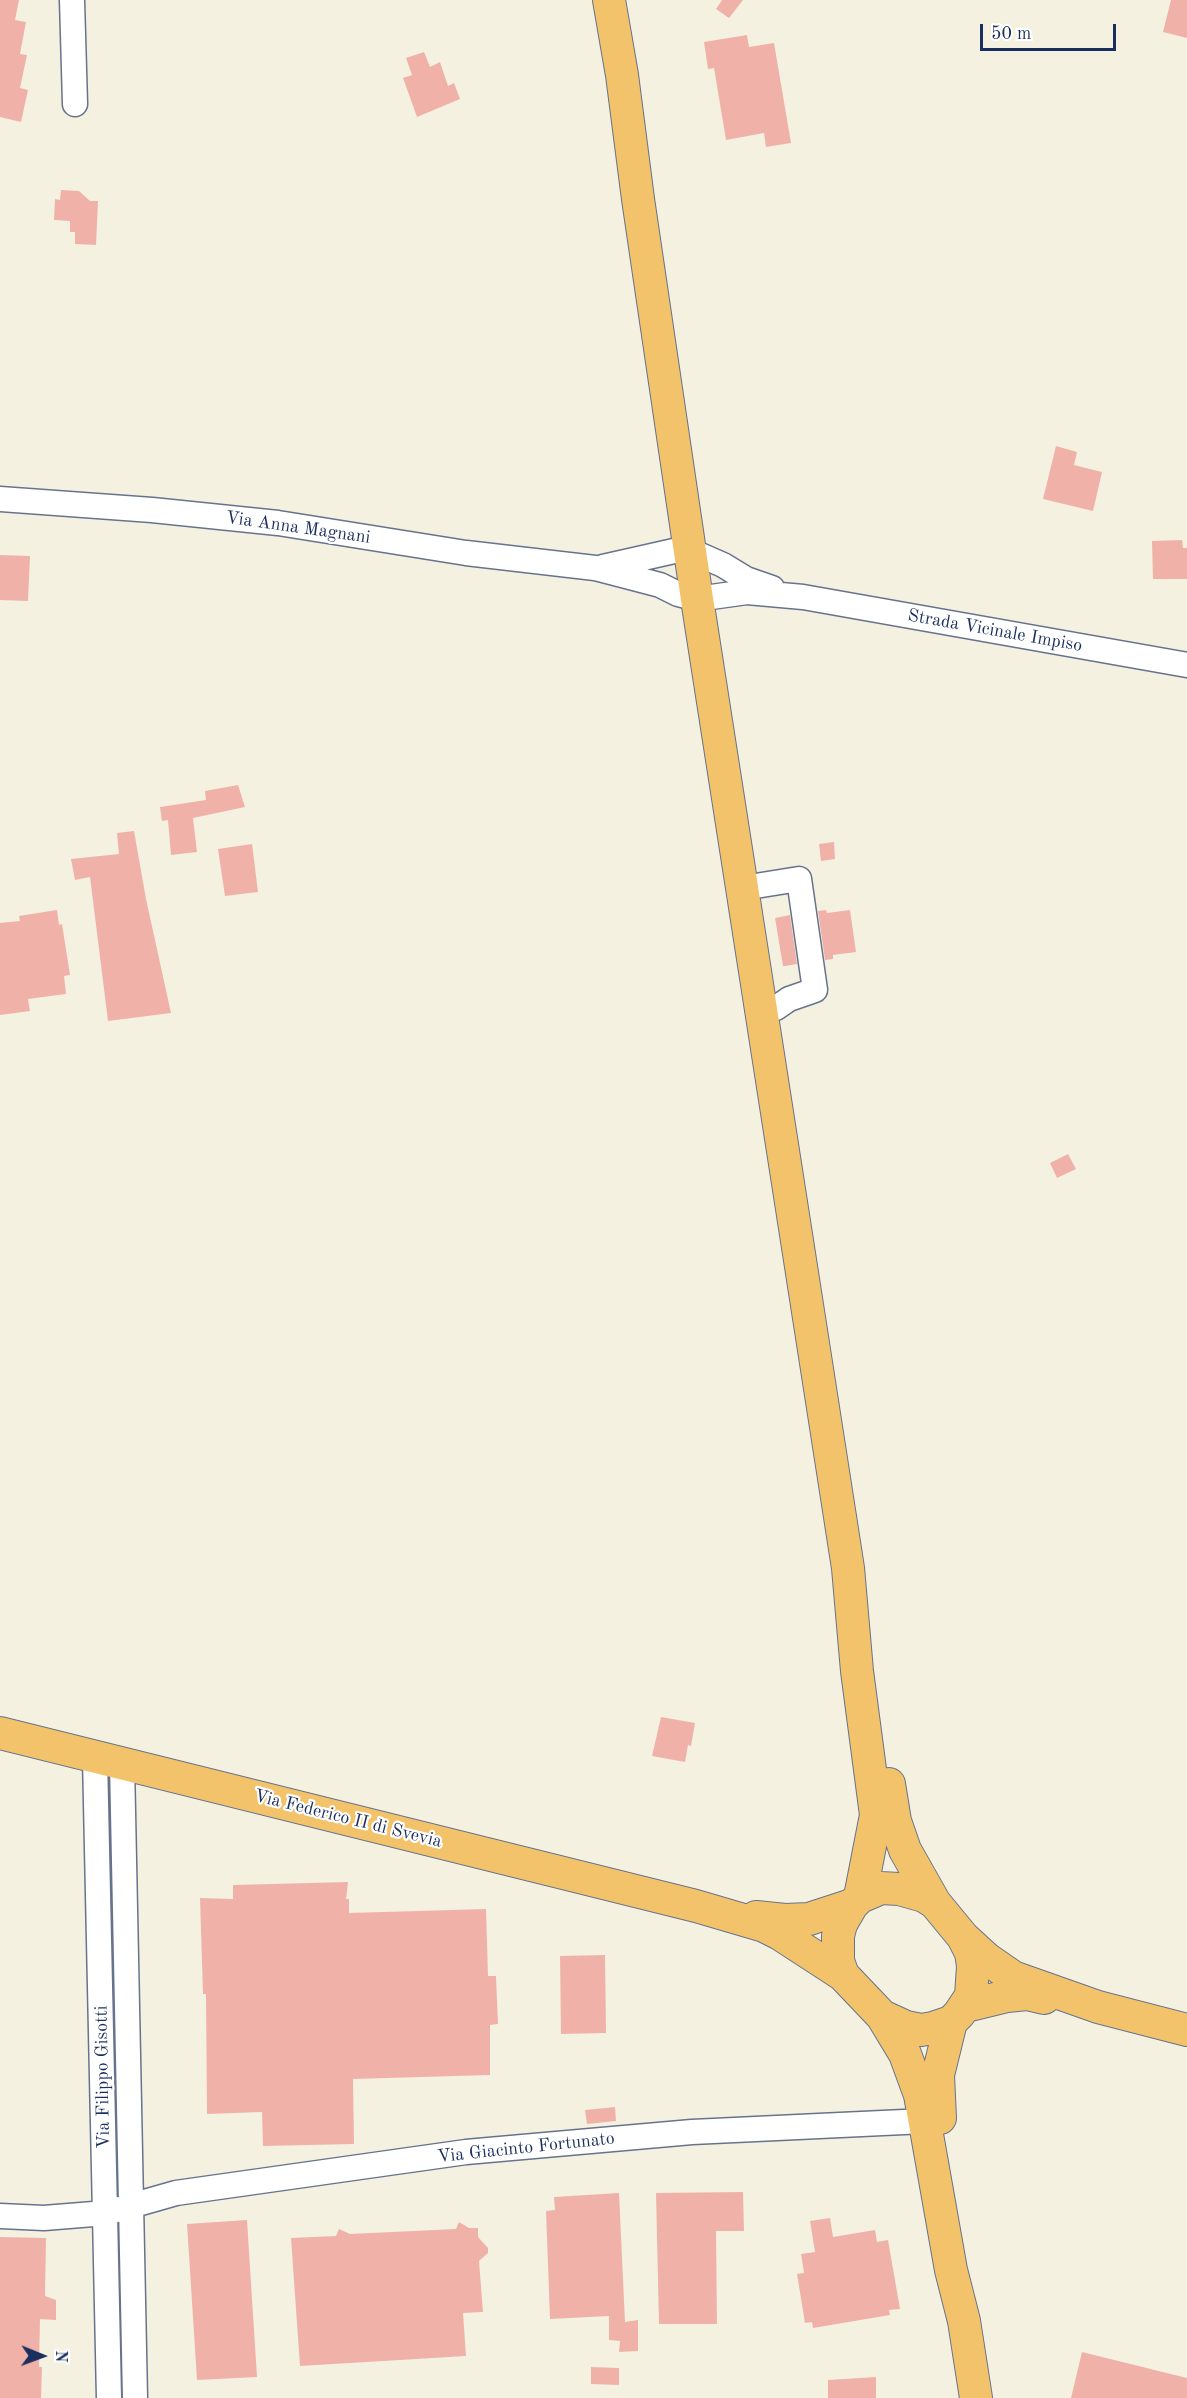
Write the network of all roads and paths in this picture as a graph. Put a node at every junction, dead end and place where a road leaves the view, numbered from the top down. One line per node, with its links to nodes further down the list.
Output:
1 (72, 0): 4 (street)
2 (592, 0): 5 (main road)
3 (609, 0): 5 (main road)
4 (75, 104)
5 (638, 199): 7 (main road)
6 (0, 499): 8 (street, Via Anna Magnani)
7 (691, 551): 8 (street, Via Anna Magnani); 9 (street); 10 (main road)
8 (595, 568): 10 (street, Via Anna Magnani)
9 (802, 597): 10 (street); 11 (street, Strada Vicinale Impiso)
10 (697, 599): 12 (main road)
11 (1187, 665)
12 (743, 888): 13 (main road); 13 (street)
13 (762, 1011): 14 (main road)
14 (848, 1568): 17 (main road); 18 (main road)
15 (0, 1733): 16 (main road, Via Federico II di Svevia)
16 (109, 1760): 19 (main road, Via Federico II di Svevia); 27 (street, Via Filippo Gisotti); 28 (street, Via Filippo Gisotti)
17 (856, 1901): 18 (main road); 19 (main road); 21 (main road)
18 (935, 1903): 20 (main road)
19 (696, 1906): 21 (main road)
20 (963, 1937): 22 (main road); 23 (main road)
21 (843, 1975): 24 (main road)
22 (1098, 2007): 23 (main road); 25 (main road)
23 (958, 2014): 24 (main road); 30 (main road)
24 (882, 2016): 26 (main road)
25 (1187, 2030)
26 (925, 2121): 27 (street, Via Giacinto Fortunato); 30 (main road)
27 (131, 2205): 28 (street, Via Giacinto Fortunato); 32 (street, Via Filippo Gisotti)
28 (106, 2213): 29 (street, Via Giacinto Fortunato); 31 (street, Via Filippo Gisotti)
29 (0, 2216)
30 (964, 2321): 33 (main road)
31 (110, 2398)
32 (135, 2398)
33 (976, 2398)

